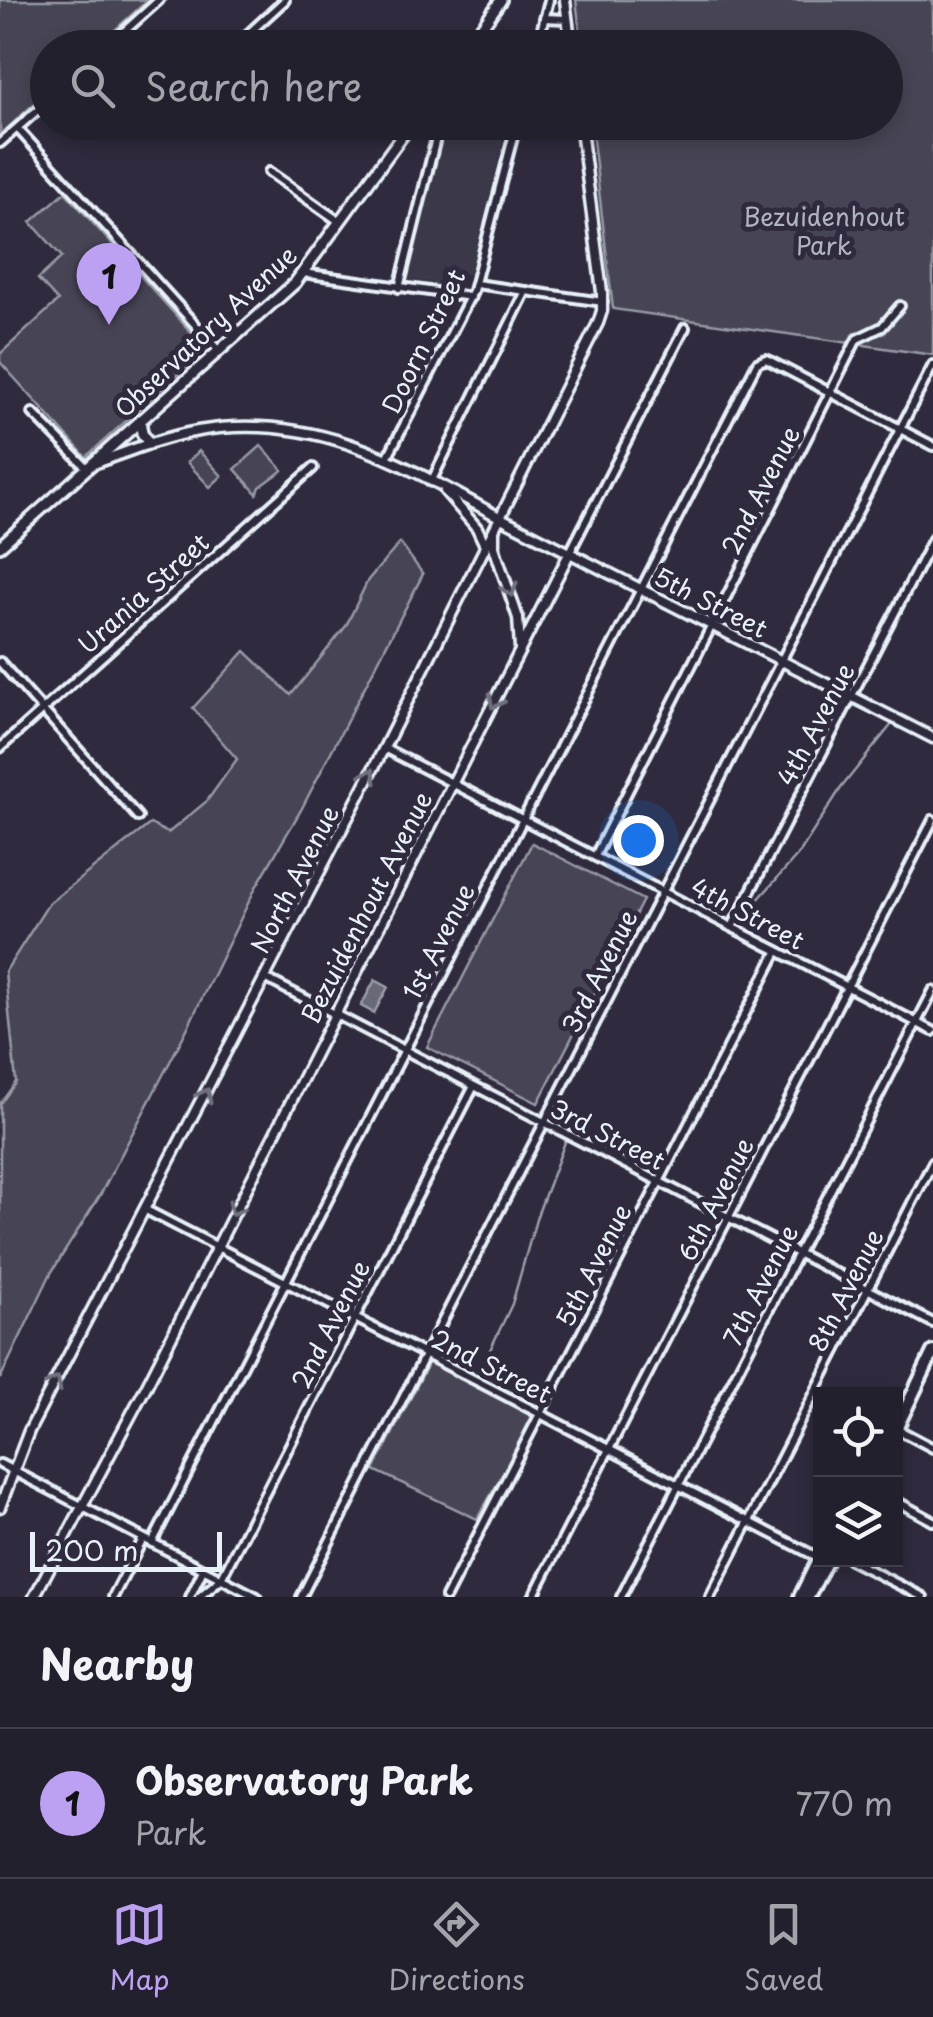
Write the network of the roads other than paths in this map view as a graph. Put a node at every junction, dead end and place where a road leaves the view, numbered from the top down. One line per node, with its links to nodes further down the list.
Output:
1 (159, 0): 8 (street)
2 (285, 0): 9 (street)
3 (501, 0): 10 (main road)
4 (549, 0): 6 (street)
5 (565, 0): 7 (street)
6 (544, 18): 7 (street); 11 (street)
7 (567, 19): 12 (street)
8 (126, 30)
9 (252, 30)
10 (479, 30)
11 (541, 30)
12 (569, 30)
13 (30, 117): 14 (street)
14 (18, 128): 19 (street); 30 (street)
15 (399, 140): 21 (main road, Observatory Avenue)
16 (436, 140): 24 (street)
17 (513, 140): 23 (street, Doorn Street)
18 (582, 140): 27 (street)
19 (0, 143)
20 (270, 172): 21 (street)
21 (340, 222): 22 (main road, Observatory Avenue)
22 (303, 273): 24 (street); 30 (main road, Observatory Avenue)
23 (476, 284): 25 (street); 26 (street, Doorn Street)
24 (399, 288): 26 (street)
25 (526, 291): 27 (street); 41 (street)
26 (470, 298): 38 (street, Doorn Street)
27 (602, 302): 44 (street, North Avenue)
28 (900, 306): 32 (street, 2nd Avenue)
29 (685, 328): 49 (street, Bezuidenhout Avenue)
30 (219, 351): 34 (main road, Observatory Avenue)
31 (933, 364): 35 (street, 3rd Avenue)
32 (831, 394): 35 (street); 52 (street, 1st Avenue); 53 (street, 2nd Avenue)
33 (33, 412): 39 (street)
34 (140, 420): 36 (main road); 39 (main road, Observatory Avenue)
35 (901, 429): 37 (street); 55 (street, 3rd Avenue)
36 (149, 444): 38 (street); 39 (street)
37 (933, 446)
38 (387, 458): 41 (street)
39 (86, 467): 48 (main road, Observatory Avenue)
40 (313, 468): 58 (street, Urania Street)
41 (430, 480): 42 (street, 5th Street); 43 (street, 5th Street)
42 (445, 491): 43 (street, 5th Street); 47 (street)
43 (470, 502): 44 (street, 5th Street)
44 (499, 518): 45 (street, North Avenue); 49 (street, 5th Street)
45 (494, 527): 47 (street, North Avenue); 50 (street)
46 (933, 539): 57 (street, 4th Avenue)
47 (484, 545): 51 (street, North Avenue)
48 (0, 546)
49 (570, 552): 52 (street, 5th Street); 54 (street, Bezuidenhout Avenue)
50 (497, 553): 51 (street); 54 (street, one-way to 54)
51 (480, 556): 61 (street, North Avenue)
52 (642, 588): 53 (street, 5th Street); 64 (street, 1st Avenue)
53 (713, 625): 55 (street, 5th Street); 66 (street, 2nd Avenue)
54 (520, 654): 62 (street, Bezuidenhout Avenue, one-way to 62)
55 (782, 661): 57 (street, 5th Street); 67 (street, 3rd Avenue)
56 (0, 662): 58 (street)
57 (853, 696): 59 (street, 5th Street); 68 (street, 4th Avenue)
58 (43, 710): 60 (street, Urania Street); 63 (street)
59 (933, 738)
60 (0, 748)
61 (384, 748): 62 (street, 4th Street); 70 (street, North Avenue, one-way to 61)
62 (452, 783): 64 (street, 4th Street); 73 (street, Bezuidenhout Avenue)
63 (138, 816)
64 (523, 820): 66 (street, 4th Street); 76 (street, 1st Avenue)
65 (933, 820): 71 (street, 6th Avenue)
66 (594, 856): 67 (street, 4th Street)
67 (663, 891): 68 (street, 4th Street); 78 (street, 3rd Avenue)
68 (732, 926): 69 (street, 4th Street)
69 (778, 952): 71 (street, 4th Street); 80 (street, 5th Avenue)
70 (265, 978): 73 (street, 3rd Street); 81 (street, North Avenue, one-way to 70)
71 (847, 987): 74 (street, 4th Street); 82 (street, 6th Avenue)
72 (933, 991): 74 (street, 7th Avenue)
73 (333, 1014): 76 (street, 3rd Street); 83 (street, Bezuidenhout Avenue, one-way to 83)
74 (917, 1023): 75 (street, 4th Street); 84 (street, 7th Avenue)
75 (933, 1031)
76 (404, 1052): 77 (street, 3rd Street); 85 (street, 1st Avenue)
77 (473, 1088): 78 (street, 3rd Street); 87 (street, 2nd Avenue)
78 (543, 1123): 80 (street, 3rd Street); 90 (street, 3rd Avenue)
79 (933, 1162): 86 (street, 8th Avenue)
80 (658, 1182): 82 (street, 3rd Street); 92 (street, 5th Avenue)
81 (146, 1210): 83 (street, 2nd Street); 98 (street, North Avenue, one-way to 81)
82 (728, 1218): 84 (street, 3rd Street); 96 (street, 6th Avenue)
83 (216, 1246): 85 (street, 2nd Street); 100 (street, Bezuidenhout Avenue)
84 (798, 1254): 86 (street, 3rd Street); 99 (street, 7th Avenue)
85 (284, 1282): 87 (street, 2nd Street); 105 (street, 1st Avenue)
86 (868, 1290): 88 (street, 3rd Street); 104 (street, 8th Avenue)
87 (356, 1318): 90 (street, 2nd Street); 111 (street, 2nd Avenue)
88 (933, 1323)
89 (933, 1352): 91 (main road)
90 (425, 1354): 92 (street, 2nd Street); 117 (street, 3rd Avenue)
91 (929, 1368): 93 (main road)
92 (539, 1413): 96 (street, 2nd Street); 118 (street, 5th Avenue)
93 (903, 1416)
94 (903, 1433): 95 (street)
95 (933, 1448)
96 (609, 1449): 99 (street, 2nd Street); 119 (street, 6th Avenue)
97 (0, 1464): 98 (street)
98 (13, 1470): 100 (street); 102 (street, North Avenue)
99 (679, 1485): 104 (street, 2nd Street); 120 (street, 7th Avenue)
100 (82, 1505): 105 (street); 112 (street, Bezuidenhout Avenue)
101 (903, 1505): 103 (street)
102 (0, 1507)
103 (933, 1521)
104 (748, 1522): 106 (street, 2nd Street); 121 (street, 8th Avenue)
105 (147, 1541): 110 (street); 113 (street, 1st Avenue)
106 (813, 1553)
107 (818, 1567): 122 (main road)
108 (820, 1567): 123 (main road)
109 (864, 1567): 124 (street)
110 (204, 1570): 111 (street); 114 (street)
111 (221, 1578): 115 (street); 116 (street)
112 (34, 1597)
113 (113, 1597)
114 (190, 1597)
115 (199, 1597)
116 (257, 1597)
117 (301, 1597)
118 (446, 1597)
119 (533, 1597)
120 (621, 1597)
121 (710, 1597)
122 (800, 1597)
123 (808, 1597)
124 (923, 1597)

